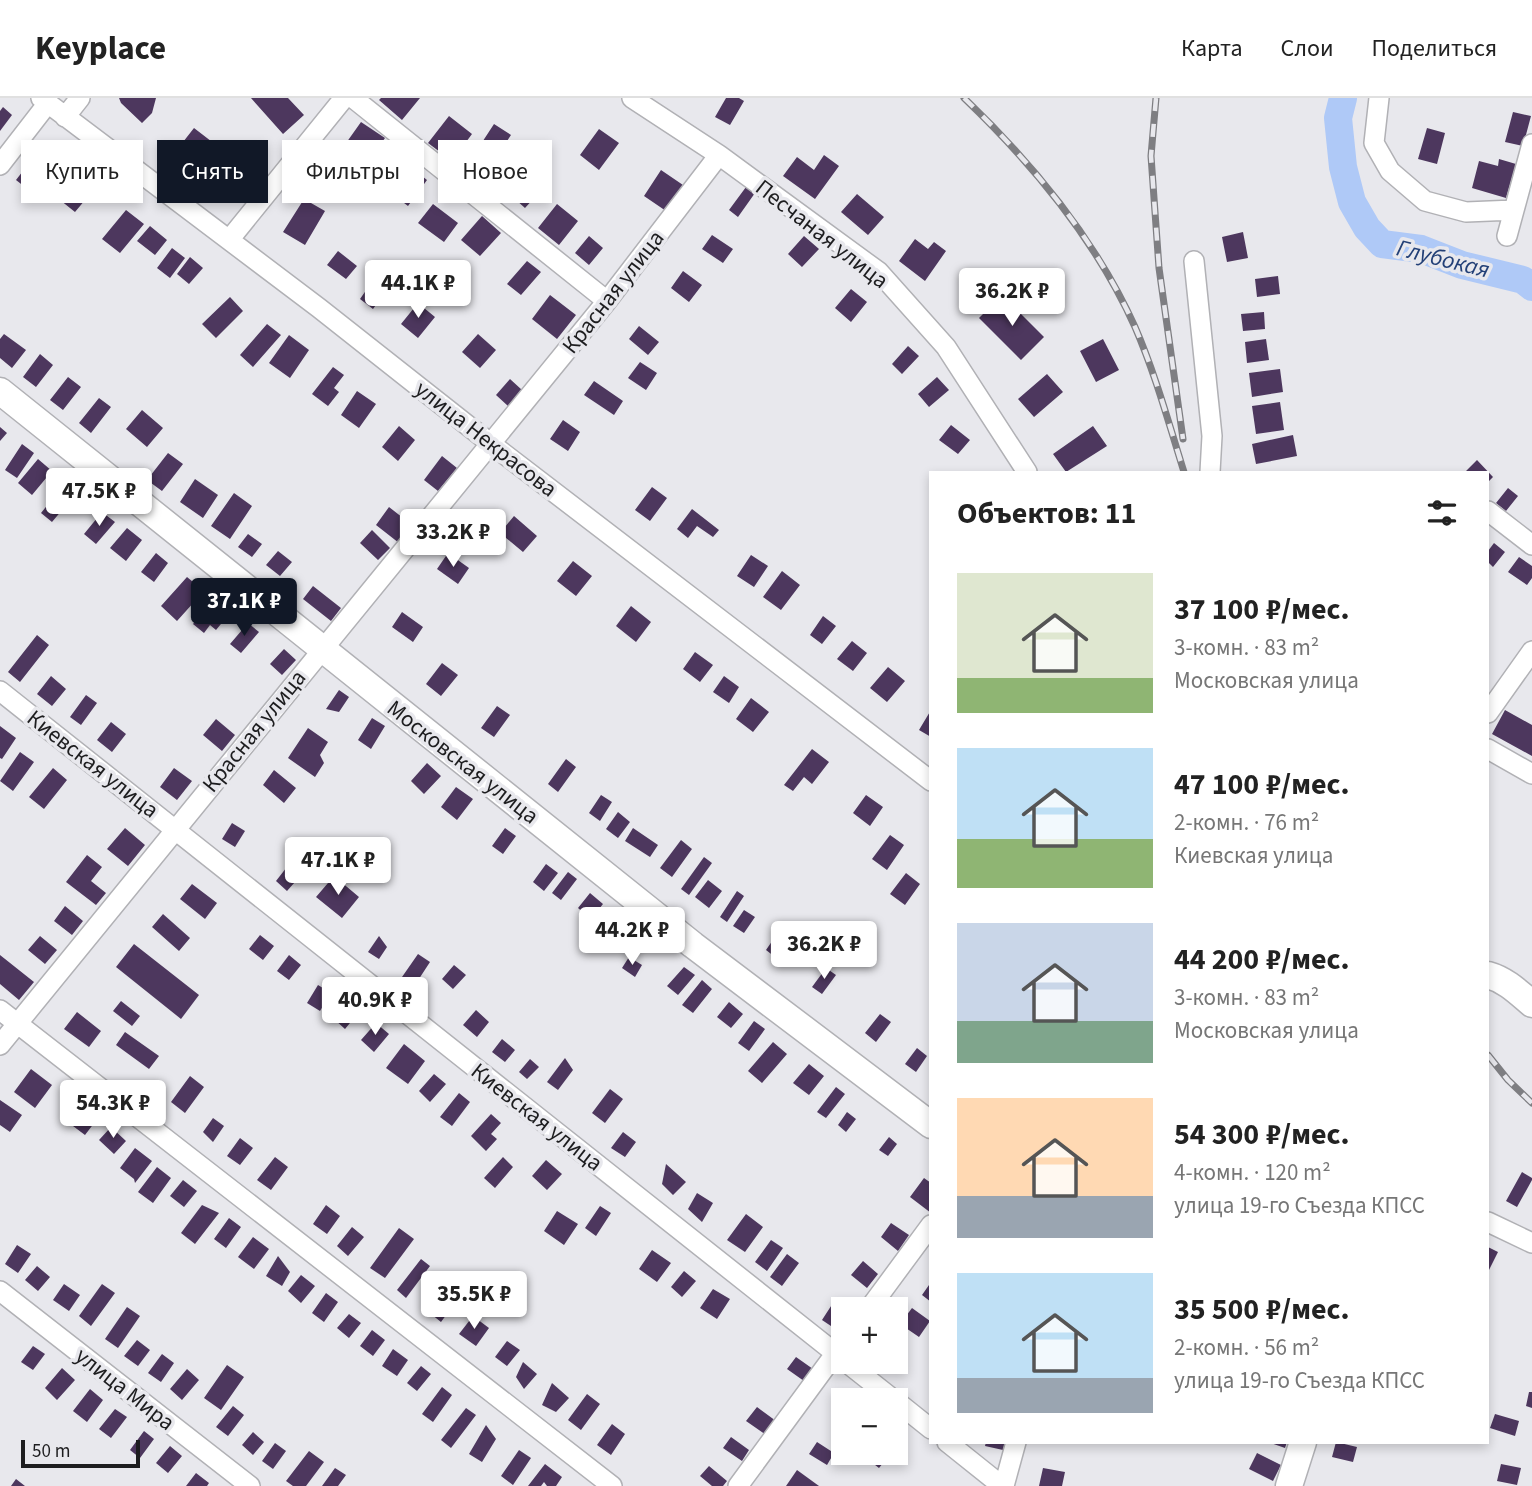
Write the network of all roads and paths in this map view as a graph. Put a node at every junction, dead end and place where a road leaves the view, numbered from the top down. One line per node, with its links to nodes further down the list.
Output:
1 (80, 98): 7 (street)
2 (344, 98): 13 (street)
3 (353, 98): 15 (street)
4 (632, 98): 9 (street, Песчаная улица)
5 (1379, 98): 11 (street)
6 (45, 101): 7 (street, улица Некрасова); 10 (street)
7 (65, 117): 13 (street, улица Некрасова)
8 (1532, 144): 11 (street)
9 (719, 155): 15 (street, Красная улица); 18 (street, Песчаная улица)
10 (0, 165)
11 (1514, 210): 12 (street)
12 (1507, 236)
13 (229, 240): 17 (street, улица Некрасова)
14 (1194, 261): 19 (street)
15 (607, 301): 17 (street, Красная улица)
16 (0, 391): 22 (main road, Московская улица)
17 (490, 443): 22 (street, Красная улица); 28 (street, улица Некрасова)
18 (1026, 471)
19 (1210, 471)
20 (1489, 512): 21 (street)
21 (1532, 545)
22 (321, 649): 29 (street, Красная улица); 35 (main road, Московская улица)
23 (1532, 651): 25 (street)
24 (0, 691): 29 (street, Киевская улица)
25 (1489, 712)
26 (1489, 750): 27 (street)
27 (1532, 774)
28 (929, 779)
29 (174, 829): 33 (street, Красная улица); 41 (street, Киевская улица)
30 (1489, 975): 31 (main road)
31 (1532, 1004)
32 (0, 1010): 33 (street)
33 (17, 1024): 34 (street, Красная улица); 51 (street)
34 (0, 1045)
35 (929, 1123)
36 (1489, 1222): 38 (street)
37 (929, 1229): 40 (street)
38 (1532, 1243)
39 (0, 1291): 50 (street, улица Мира)
40 (878, 1297)
41 (831, 1345)
42 (831, 1368): 52 (street)
43 (865, 1374): 44 (street, Киевская улица)
44 (880, 1388)
45 (908, 1411): 46 (street, Киевская улица)
46 (929, 1427)
47 (950, 1444): 53 (street)
48 (1015, 1444): 53 (street)
49 (1302, 1444): 54 (main road)
50 (250, 1486)
51 (612, 1486)
52 (738, 1486)
53 (1003, 1486)
54 (1289, 1486)

